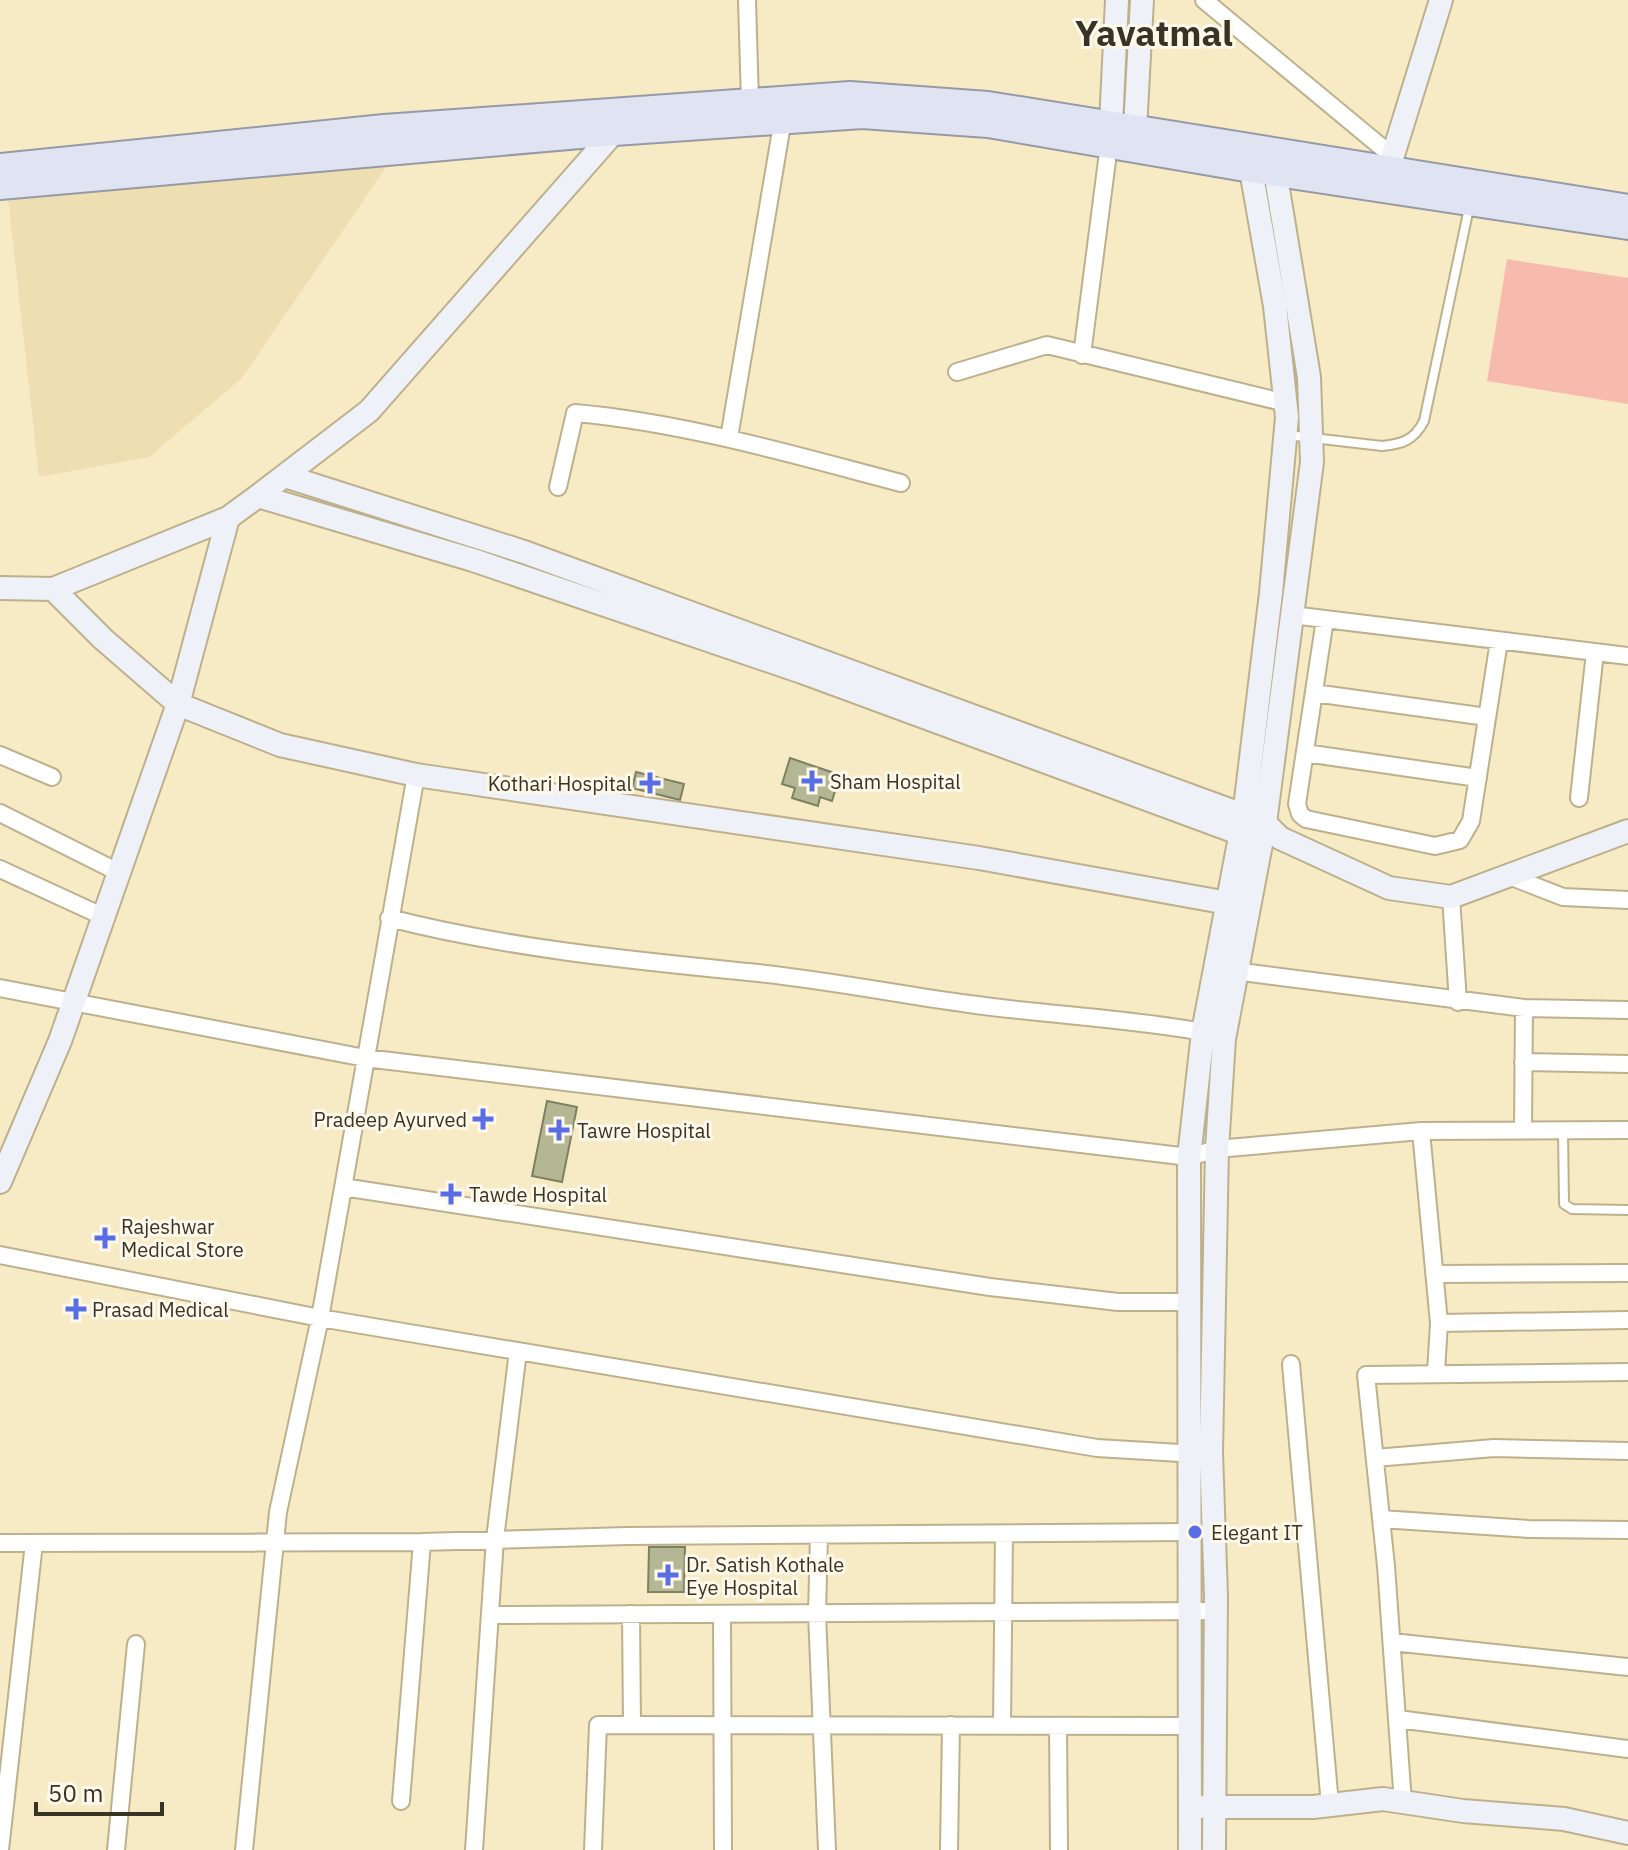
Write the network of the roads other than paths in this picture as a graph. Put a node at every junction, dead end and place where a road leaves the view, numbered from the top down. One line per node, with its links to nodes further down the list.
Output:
1 (747, 0): 6 (street)
2 (1117, 0): 9 (street)
3 (1142, 0): 9 (street)
4 (1204, 0): 11 (street)
5 (1441, 0): 11 (street)
6 (750, 102): 7 (main road); 8 (main road)
7 (784, 110): 8 (main road); 9 (main road); 22 (street)
8 (622, 123): 12 (main road); 13 (main road); 23 (street)
9 (1118, 132): 10 (main road); 17 (street)
10 (1261, 159): 11 (main road); 14 (main road); 19 (street); 21 (street)
11 (1390, 161): 14 (main road)
12 (0, 167)
13 (0, 186)
14 (1472, 193): 15 (main road); 16 (main road); 21 (lane)
15 (1628, 208)
16 (1628, 226)
17 (1082, 355): 18 (street); 19 (street)
18 (957, 372)
19 (1286, 403): 20 (street)
20 (1285, 435): 21 (lane); 46 (street)
21 (1312, 437): 30 (street)
22 (729, 438): 24 (street); 25 (street)
23 (285, 476): 26 (street); 35 (street)
24 (901, 483)
25 (558, 487)
26 (258, 496): 27 (street); 35 (street)
27 (228, 518): 29 (street); 37 (street)
28 (0, 588): 29 (street)
29 (53, 589): 37 (street)
30 (1292, 615): 31 (street); 46 (street)
31 (1325, 619): 32 (street); 36 (street)
32 (1499, 641): 33 (street); 38 (street)
33 (1595, 652): 34 (street); 44 (street)
34 (1628, 656)
35 (787, 658): 46 (street)
36 (1314, 693): 38 (street); 39 (street)
37 (178, 704): 41 (street); 49 (street)
38 (1487, 717): 43 (street)
39 (1305, 753): 43 (street); 43 (street)
40 (0, 755): 42 (street)
41 (416, 775): 53 (street); 55 (street)
42 (52, 777)
43 (1478, 778)
44 (1579, 798)
45 (0, 813): 49 (street)
46 (1258, 830): 51 (street); 53 (street)
47 (1628, 831): 50 (street)
48 (0, 869): 54 (street)
49 (118, 872): 54 (street)
50 (1509, 876): 51 (street); 52 (street)
51 (1451, 897): 58 (street)
52 (1628, 900)
53 (1238, 905): 56 (street); 62 (street)
54 (102, 916): 59 (street)
55 (389, 918): 62 (street); 63 (street)
56 (1234, 971): 58 (street); 70 (street)
57 (0, 988): 59 (street)
58 (1458, 1002): 60 (street)
59 (72, 1004): 63 (street); 71 (street)
60 (1524, 1008): 61 (street); 64 (street)
61 (1628, 1010)
62 (1203, 1032): 72 (street)
63 (365, 1058): 72 (street); 74 (street)
64 (1523, 1062): 65 (street); 66 (street)
65 (1628, 1064)
66 (1523, 1129): 67 (street); 69 (street)
67 (1563, 1130): 68 (street); 75 (lane)
68 (1628, 1130)
69 (1421, 1131): 70 (street); 78 (street)
70 (1217, 1149): 72 (street); 88 (street)
71 (6, 1150): 73 (street)
72 (1189, 1157): 79 (street)
73 (0, 1182)
74 (343, 1187): 79 (street); 80 (street)
75 (1628, 1210)
76 (0, 1255): 80 (street)
77 (1628, 1273): 78 (street)
78 (1434, 1274): 82 (street)
79 (1190, 1302): 89 (street)
80 (320, 1318): 83 (street); 97 (street)
81 (1628, 1320): 82 (street)
82 (1439, 1323): 85 (street)
83 (518, 1351): 89 (street); 96 (street)
84 (1291, 1364): 122 (street)
85 (1436, 1372): 86 (street); 90 (street)
86 (1628, 1372)
87 (1628, 1451): 90 (street)
88 (1211, 1453): 89 (street); 101 (street)
89 (1188, 1454): 93 (street)
90 (1375, 1458): 91 (street)
91 (1381, 1519): 92 (street); 108 (street)
92 (1628, 1530)
93 (1189, 1532): 94 (street); 102 (street)
94 (1004, 1534): 95 (street); 103 (street)
95 (819, 1535): 96 (street); 106 (street)
96 (495, 1539): 98 (street); 107 (street)
97 (275, 1542): 98 (street); 100 (street); 128 (street)
98 (422, 1542): 120 (street)
99 (0, 1543): 100 (street)
100 (34, 1543): 126 (street)
101 (1216, 1611): 102 (street); 123 (street)
102 (1190, 1612): 103 (street); 118 (street)
103 (1002, 1613): 106 (street); 115 (street)
104 (631, 1614): 105 (street); 107 (street); 112 (street)
105 (722, 1614): 106 (street); 116 (street)
106 (817, 1614): 113 (street)
107 (491, 1615): 129 (street)
108 (1392, 1642): 110 (street); 111 (street)
109 (136, 1644): 127 (street)
110 (1628, 1667)
111 (1398, 1719): 119 (street); 121 (street)
112 (632, 1725): 116 (street); 130 (street)
113 (823, 1725): 114 (street); 116 (street); 132 (street)
114 (951, 1725): 115 (street); 133 (street)
115 (1002, 1725): 117 (street)
116 (723, 1726): 131 (street)
117 (1058, 1726): 118 (street); 134 (street)
118 (1189, 1726): 124 (street)
119 (1628, 1749)
120 (401, 1801)
121 (1403, 1803): 122 (street); 125 (street)
122 (1330, 1805): 123 (street)
123 (1216, 1807): 124 (street); 136 (street)
124 (1190, 1808): 135 (street)
125 (1628, 1833)
126 (0, 1850)
127 (116, 1850)
128 (244, 1850)
129 (474, 1850)
130 (593, 1850)
131 (723, 1850)
132 (827, 1850)
133 (949, 1850)
134 (1059, 1850)
135 (1190, 1850)
136 (1214, 1850)

